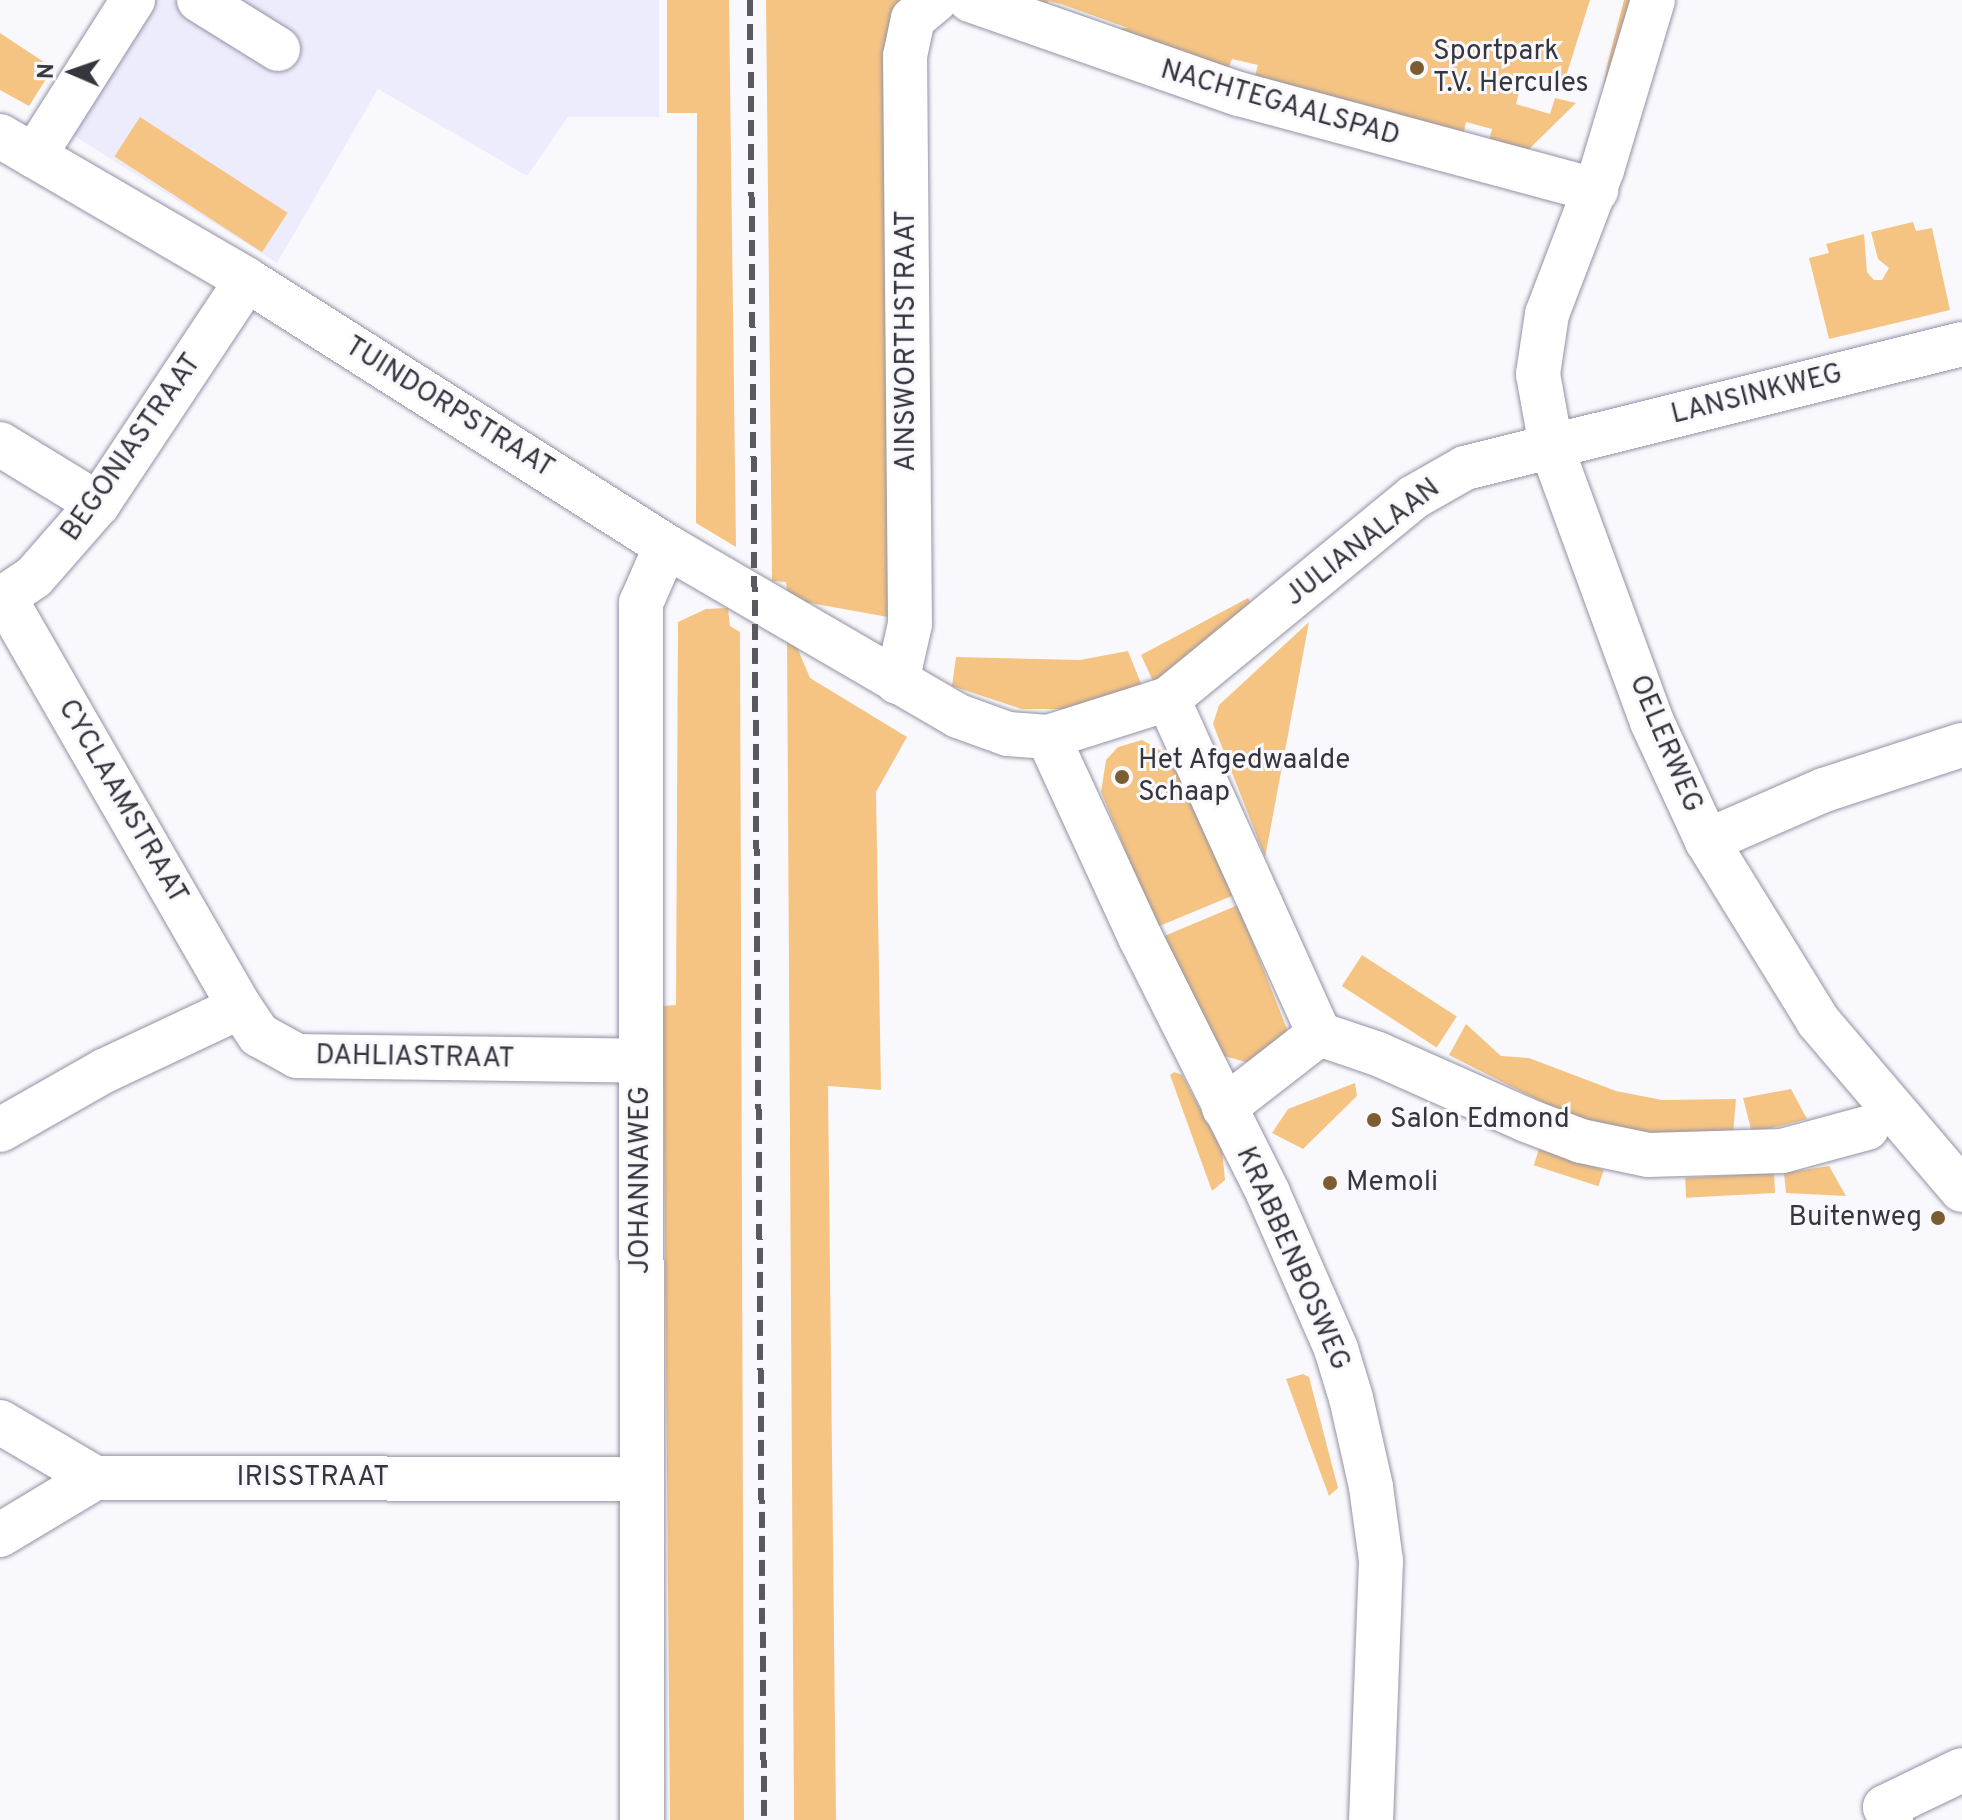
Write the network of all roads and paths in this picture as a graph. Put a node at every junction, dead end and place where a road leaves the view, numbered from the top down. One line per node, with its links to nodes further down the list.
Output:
1 (133, 0): 7 (street)
2 (199, 0): 6 (street)
3 (970, 0): 8 (street, NACHTEGAALSPAD)
4 (1653, 0): 8 (street)
5 (930, 2): 16 (street, AINSWORTHSTRAAT)
6 (278, 49)
7 (17, 146): 9 (street, TUINDORPSTRAAT)
8 (1596, 190): 12 (street)
9 (247, 280): 13 (street, BEGONIASTRAAT); 14 (street, TUINDORPSTRAAT)
10 (1962, 344): 12 (street, LANSINKWEG)
11 (0, 444): 13 (street)
12 (1551, 446): 17 (street, JULIANALAAN); 20 (street, OELERWEG)
13 (98, 504): 15 (street, BEGONIASTRAAT)
14 (666, 546): 16 (street, TUINDORPSTRAAT); 24 (street, JOHANNAWEG)
15 (2, 598): 21 (street, CYCLAAMSTRAAT)
16 (897, 682): 18 (street, JULIANALAAN)
17 (1168, 699): 18 (street, JULIANALAAN); 23 (street)
18 (1048, 737): 25 (street, KRABBENBOSWEG)
19 (1962, 745): 20 (street)
20 (1707, 841): 22 (street, OELERWEG)
21 (240, 1007): 24 (street, DAHLIASTRAAT); 27 (street)
22 (1818, 1021): 26 (street, OELERWEG); 28 (street, OELERWEG)
23 (1319, 1034): 25 (street); 26 (street)
24 (641, 1061): 32 (street, JOHANNAWEG)
25 (1224, 1108): 37 (street, KRABBENBOSWEG)
26 (1867, 1128): 29 (street, OELERWEG)
27 (0, 1130)
28 (1962, 1190)
29 (1962, 1220)
30 (0, 1422): 31 (street)
31 (95, 1478): 32 (street, IRISSTRAAT); 33 (street)
32 (642, 1479): 36 (street, JOHANNAWEG)
33 (0, 1535)
34 (1962, 1770): 35 (street)
35 (1877, 1816)
36 (642, 1820)
37 (1371, 1820)

